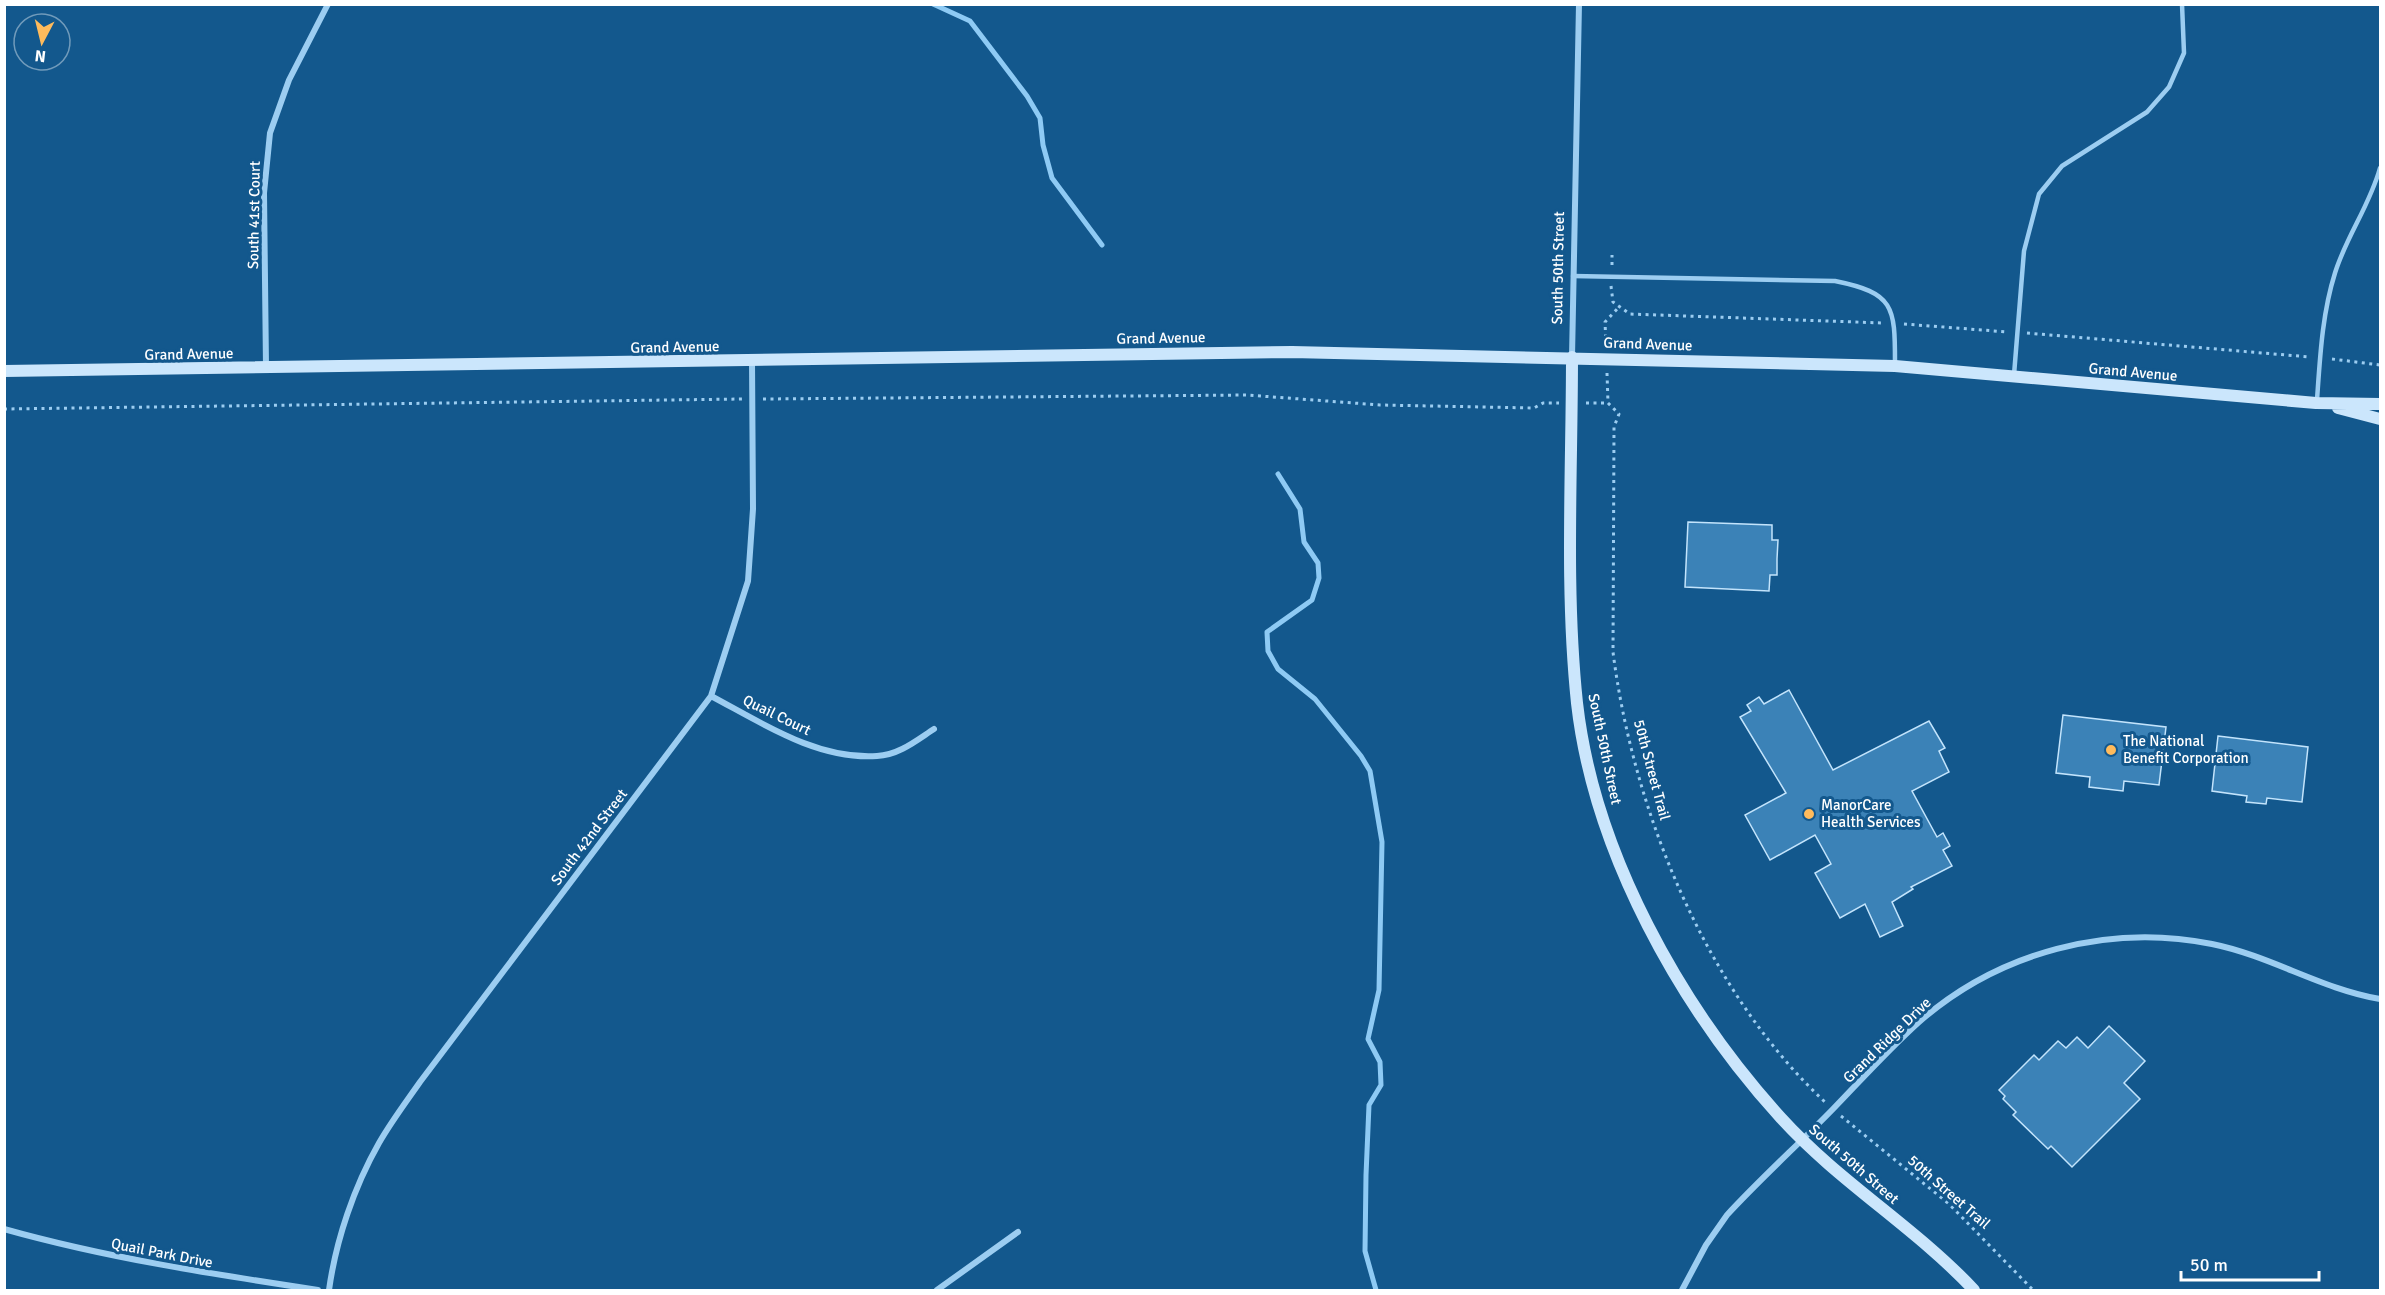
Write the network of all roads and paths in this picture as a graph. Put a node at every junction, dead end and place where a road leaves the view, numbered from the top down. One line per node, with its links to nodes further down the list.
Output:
1 (328, 4): 14 (street, South 41st Court)
2 (1579, 4): 5 (street, South 50th Street)
3 (2182, 4): 8 (lane)
4 (2380, 168): 10 (lane)
5 (1573, 276): 7 (lane); 9 (street, South 50th Street)
6 (1605, 321): 7 (path)
7 (1895, 324): 8 (path); 13 (lane)
8 (2016, 333): 10 (path); 16 (lane)
9 (1572, 357): 11 (main road, Grand Avenue); 13 (main road, Grand Avenue); 29 (main road, South 50th Street)
10 (2320, 358): 12 (path); 19 (lane)
11 (752, 361): 14 (main road, Grand Avenue); 17 (street, South 42nd Street)
12 (2380, 365)
13 (1895, 366): 16 (main road, Grand Avenue)
14 (266, 368): 15 (main road, Grand Avenue)
15 (4, 371)
16 (2014, 377): 19 (main road, Grand Avenue)
17 (753, 399): 18 (path); 22 (path); 24 (street, South 42nd Street)
18 (1543, 403)
19 (2316, 403): 21 (main road, Grand Avenue); 23 (main road, Grand Avenue)
20 (1608, 404): 27 (path, 50th Street Trail)
21 (2380, 404)
22 (4, 409)
23 (2380, 419)
24 (711, 696): 25 (street, Quail Court); 33 (street, South 42nd Street)
25 (934, 729)
26 (2380, 999): 29 (street, Grand Ridge Drive)
27 (1822, 1099)
28 (1843, 1118): 37 (path, 50th Street Trail)
29 (1802, 1140): 35 (street, Grand Ridge Drive); 36 (main road, South 50th Street)
30 (4, 1229): 32 (street, Quail Park Drive)
31 (1018, 1232): 34 (street)
32 (318, 1290)
33 (329, 1290)
34 (937, 1290)
35 (1682, 1290)
36 (1974, 1290)
37 (2033, 1290)

